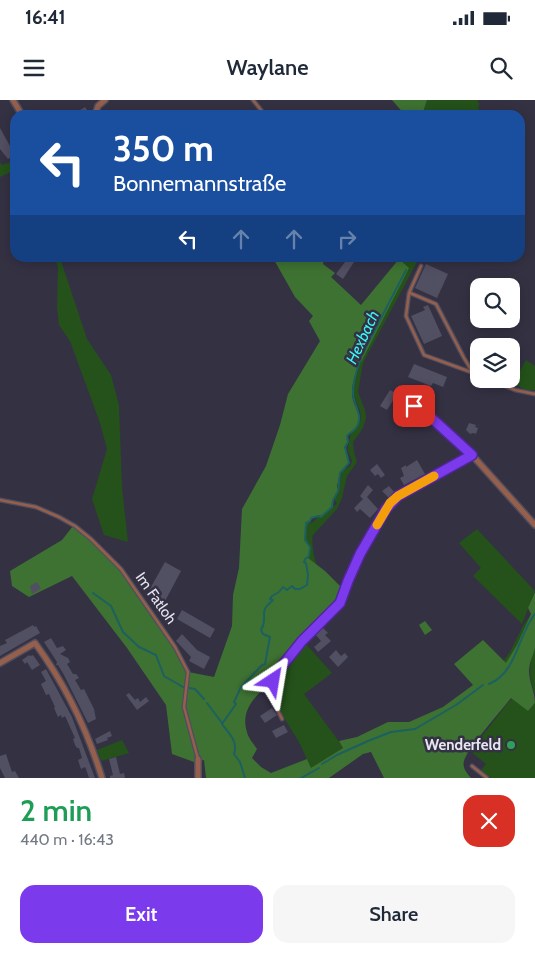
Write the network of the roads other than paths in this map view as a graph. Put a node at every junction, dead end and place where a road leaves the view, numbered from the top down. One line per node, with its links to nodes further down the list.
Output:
1 (106, 100): 3 (street)
2 (253, 100): 4 (lane)
3 (97, 110)
4 (261, 110)
5 (421, 266): 6 (lane)
6 (409, 293): 7 (lane); 8 (lane)
7 (470, 368)
8 (470, 372)
9 (510, 388): 10 (lane)
10 (535, 394)
11 (414, 406): 12 (lane)
12 (472, 455): 14 (street); 16 (street)
13 (0, 500): 18 (lane, Im Fatloh)
14 (535, 525)
15 (0, 663): 20 (street)
16 (268, 691): 17 (lane)
17 (282, 719)
18 (198, 759): 21 (street, Im Fatloh)
19 (472, 766): 22 (lane)
20 (102, 778)
21 (198, 778)
22 (487, 778)

